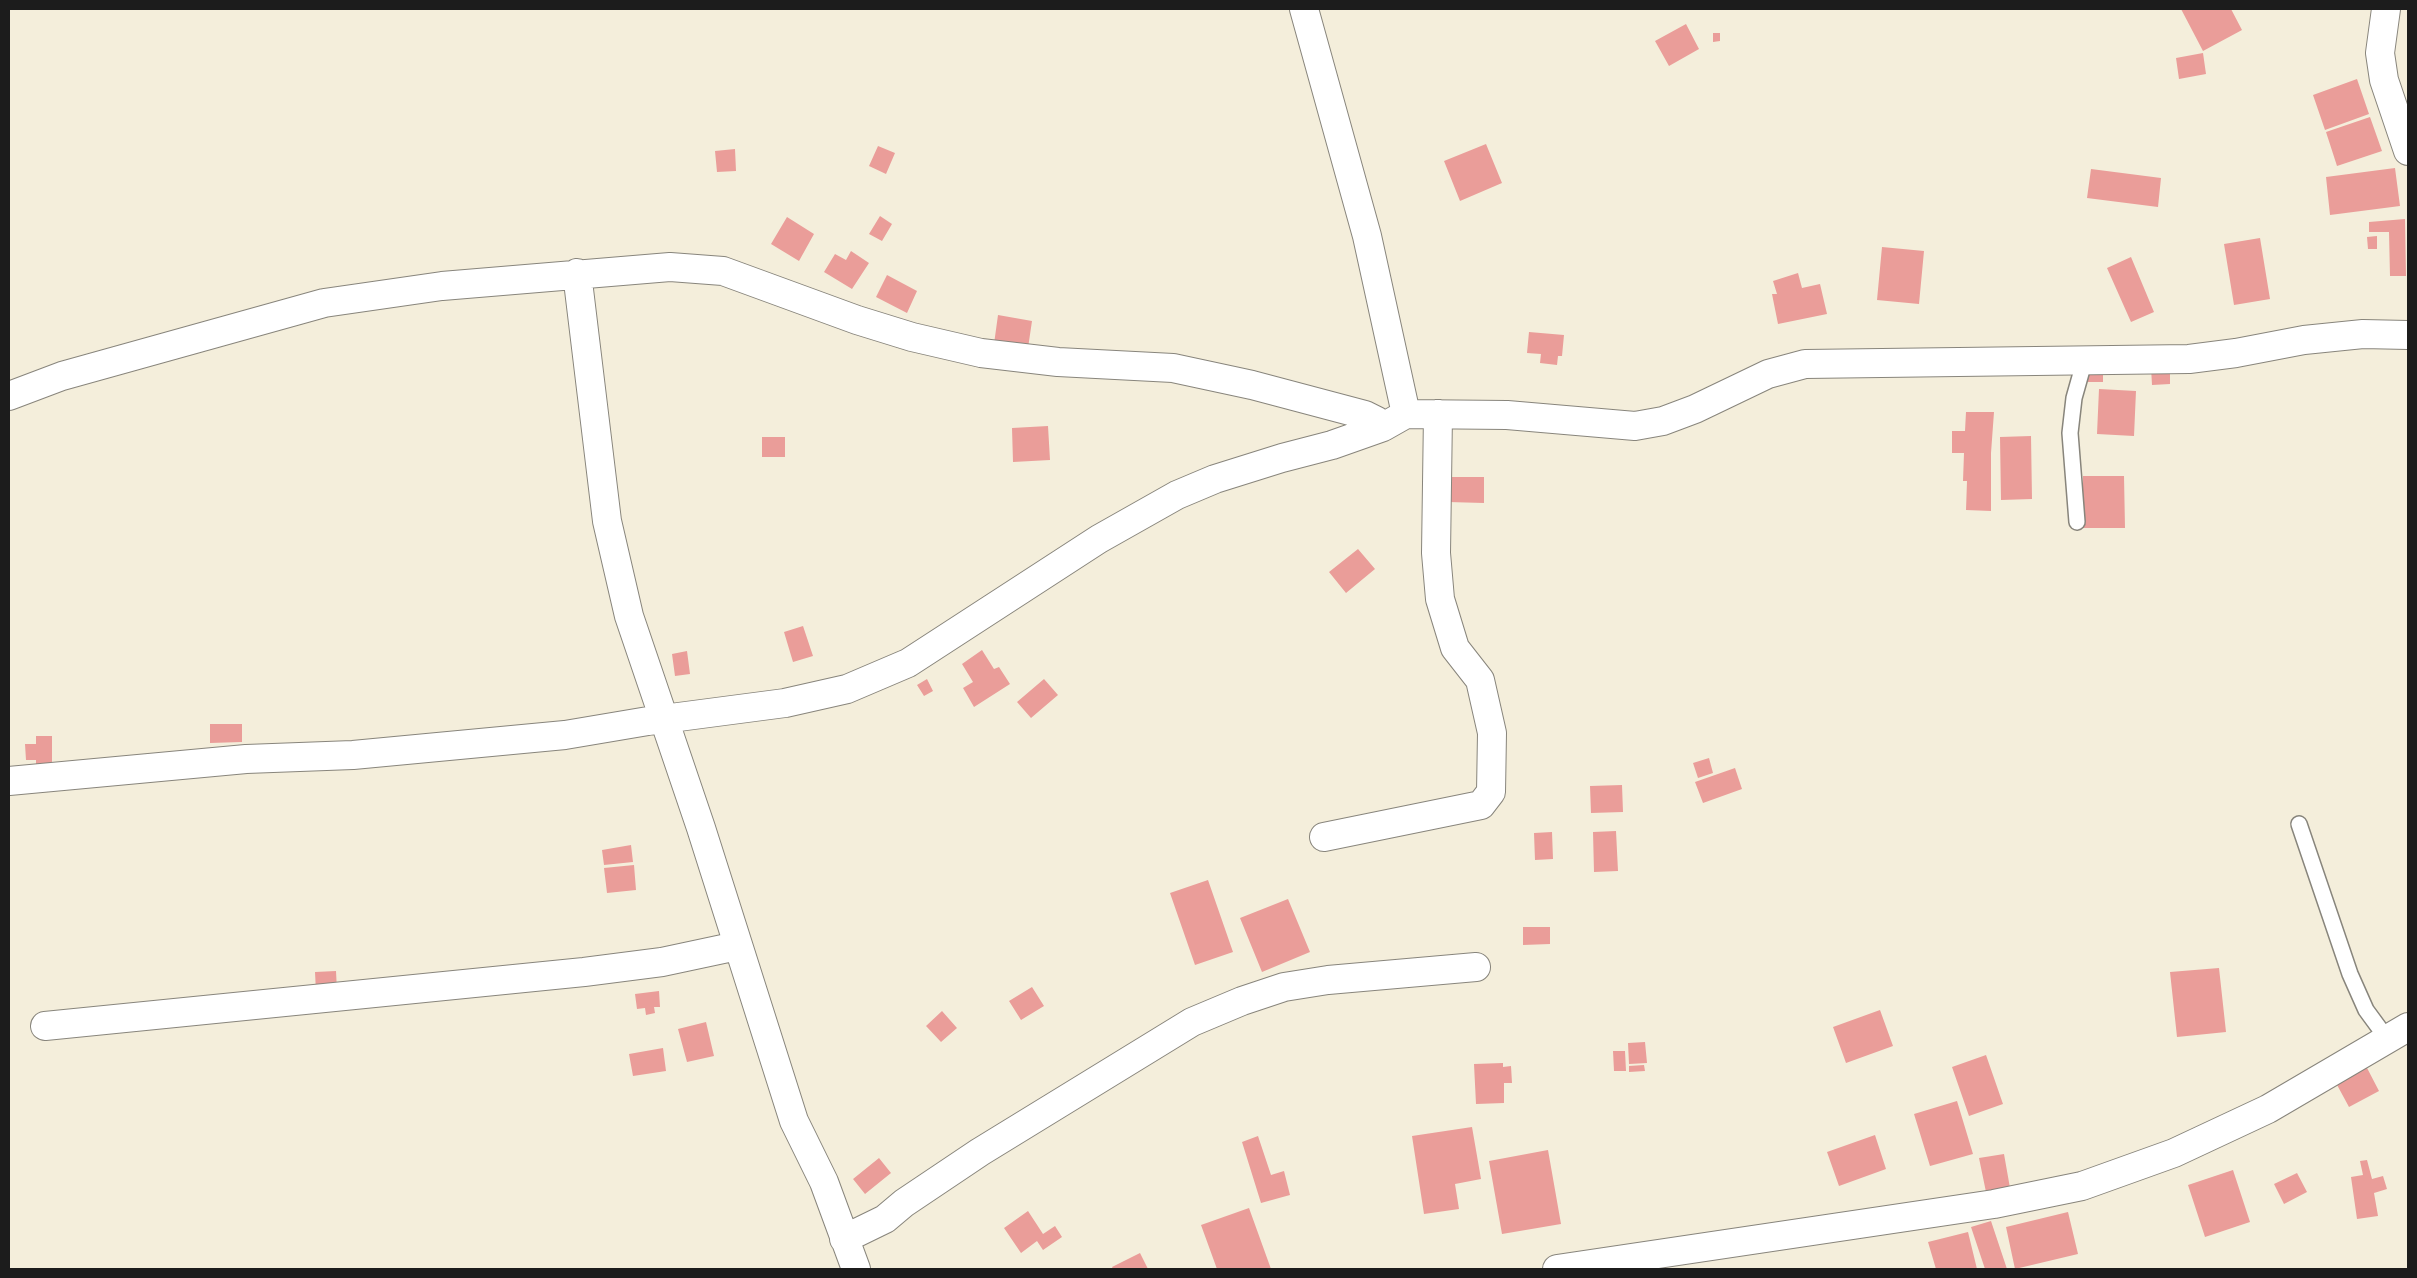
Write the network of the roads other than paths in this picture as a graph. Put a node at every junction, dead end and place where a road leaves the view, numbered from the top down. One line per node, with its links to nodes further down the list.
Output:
1 (1304, 9): 9 (street)
2 (2386, 9): 3 (street)
3 (2408, 151)
4 (577, 273): 7 (street); 9 (street); 11 (street)
5 (2408, 335): 6 (street)
6 (2085, 359): 8 (street); 10 (lane)
7 (9, 396)
8 (1438, 414): 9 (street); 14 (street)
9 (1395, 420): 11 (street)
10 (2077, 522)
11 (665, 718): 12 (street); 15 (street)
12 (9, 782)
13 (2299, 824): 18 (lane)
14 (1324, 837)
15 (737, 946): 17 (street); 19 (street)
16 (1476, 967): 19 (street)
17 (44, 1026)
18 (2398, 1033): 20 (street)
19 (844, 1239): 21 (street)
20 (1609, 1265): 22 (street)
21 (856, 1269)
22 (1557, 1269)

